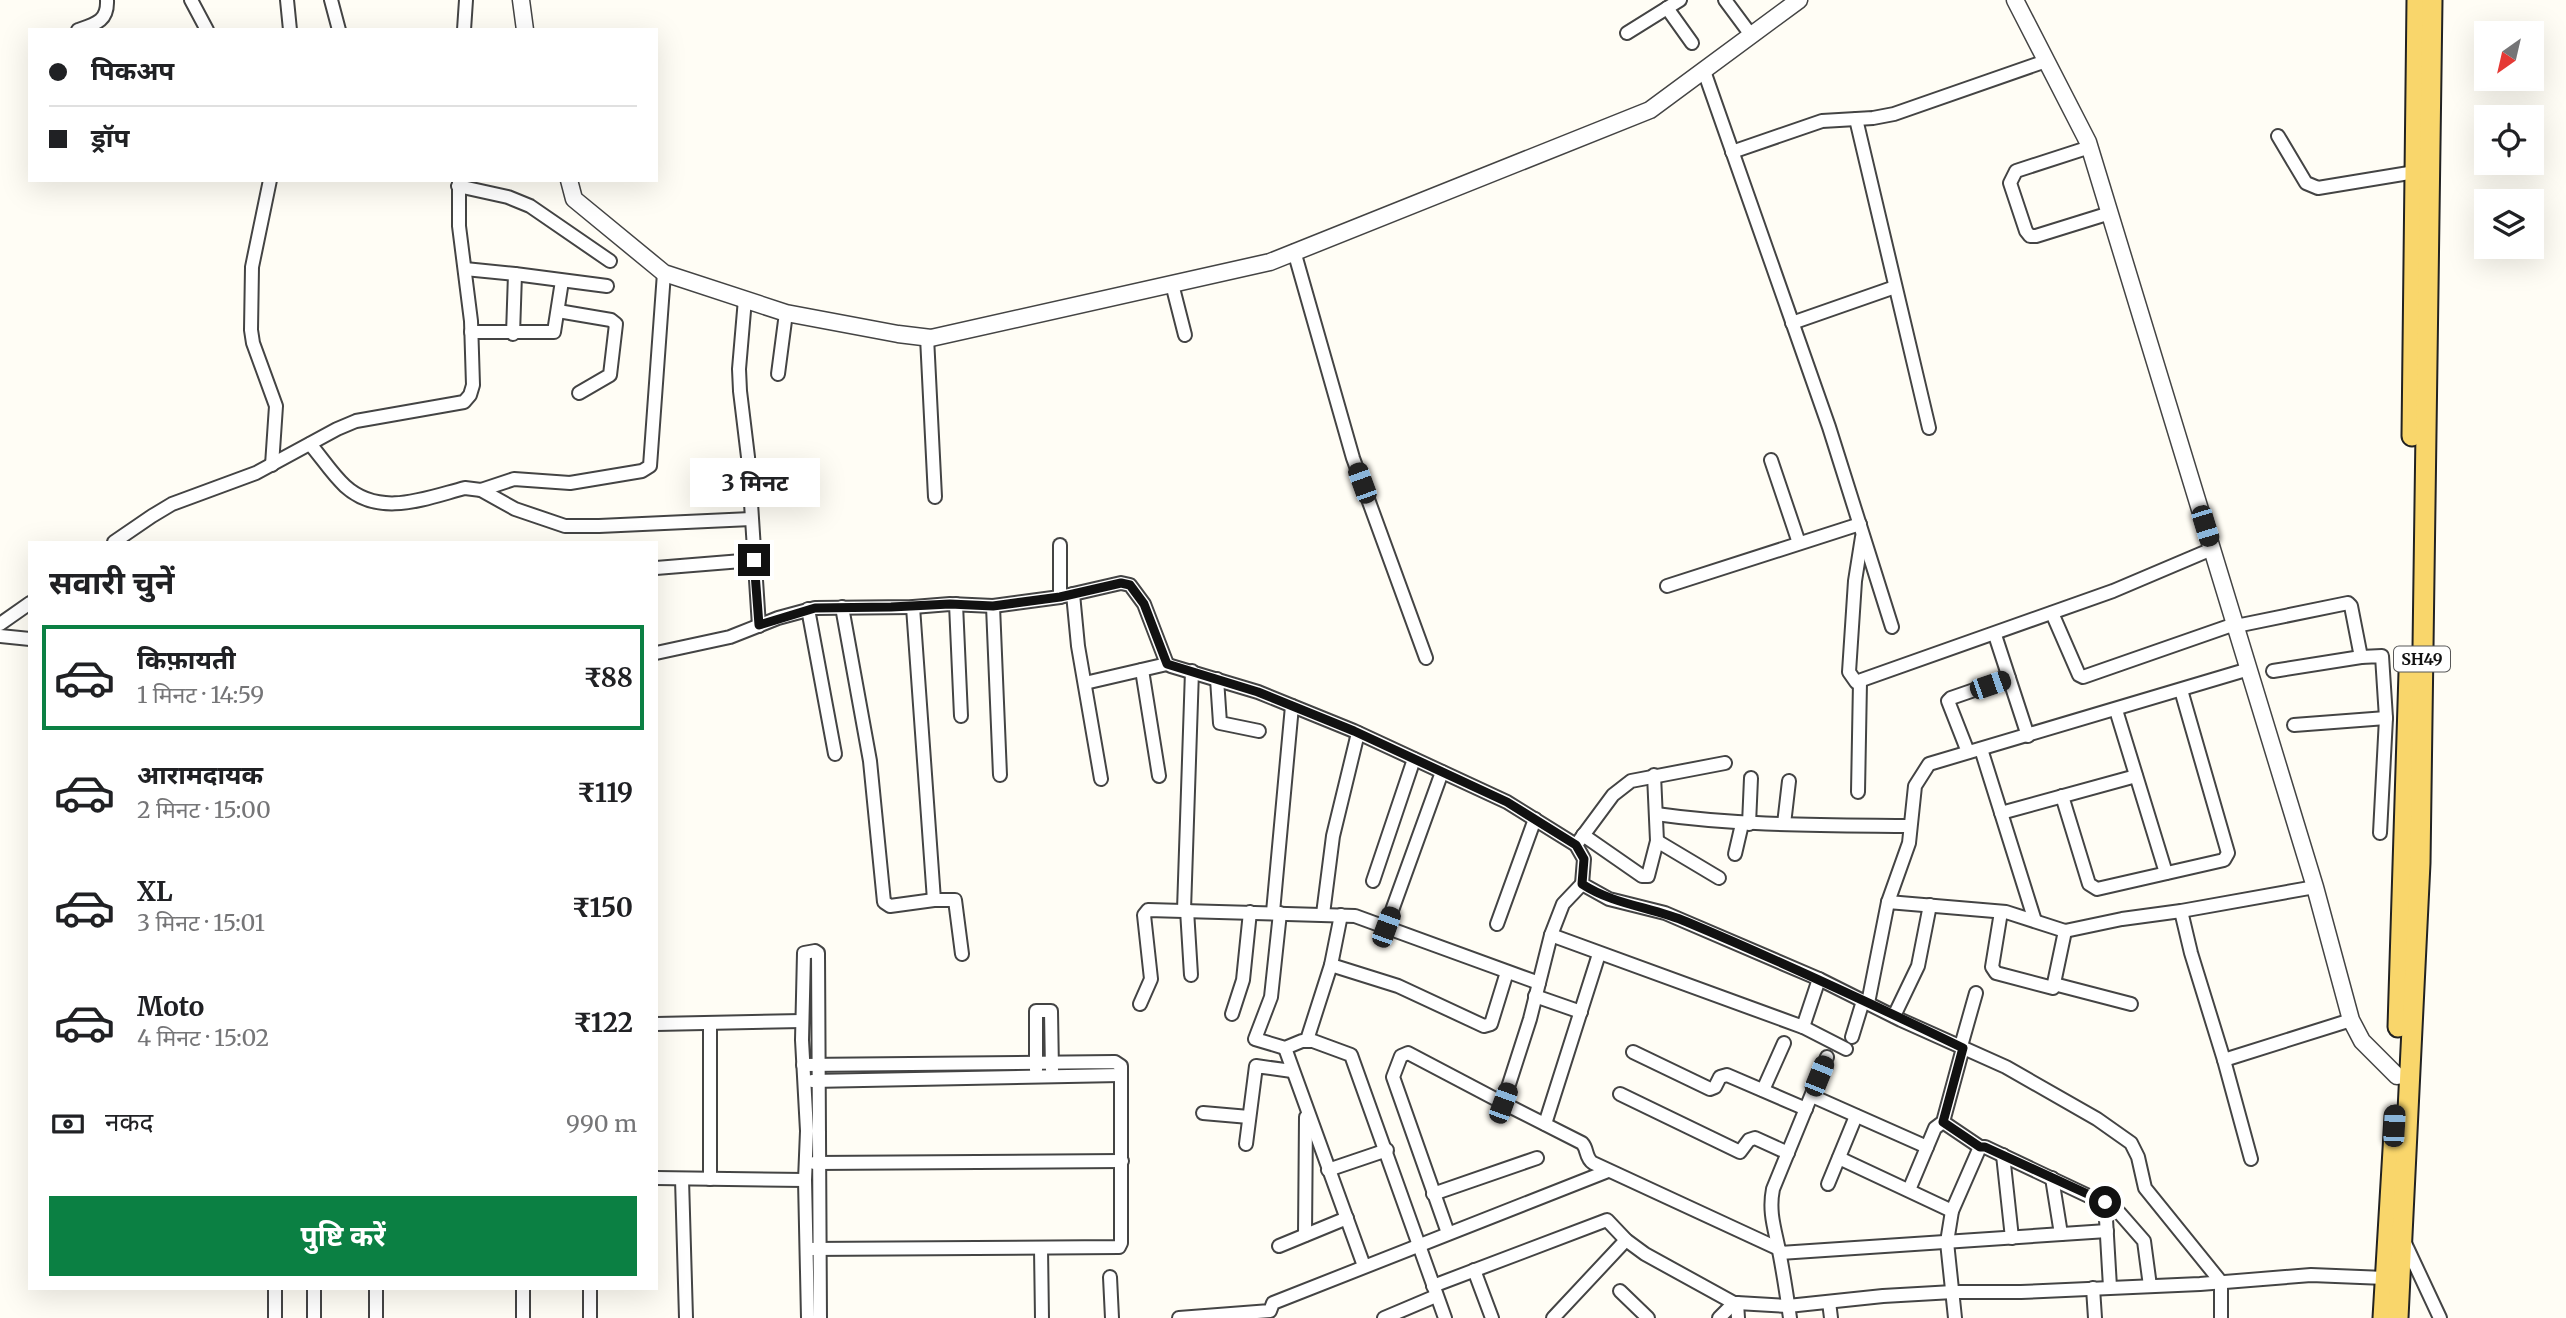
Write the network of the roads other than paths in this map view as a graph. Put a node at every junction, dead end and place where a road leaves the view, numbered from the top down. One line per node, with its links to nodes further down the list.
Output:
1 (107, 0): 14 (street)
2 (191, 0): 15 (street)
3 (287, 0): 16 (street)
4 (331, 0): 17 (street)
5 (466, 0): 18 (street)
6 (521, 0): 19 (street)
7 (1681, 0): 13 (street)
8 (1724, 0): 21 (street)
9 (1799, 0): 21 (street)
10 (2015, 0): 23 (street)
11 (2417, 0): 29 (main road, SH49)
12 (2432, 0): 231 (main road, SH49)
13 (1667, 8): 20 (street); 22 (street)
14 (83, 28)
15 (206, 28)
16 (290, 28)
17 (338, 28)
18 (464, 28)
19 (524, 28)
20 (1627, 33)
21 (1751, 35): 24 (street)
22 (1692, 43)
23 (2046, 61): 25 (street); 27 (street)
24 (1704, 71): 28 (street); 34 (street)
25 (1856, 119): 28 (street); 42 (street)
26 (2278, 136): 29 (street)
27 (2090, 147): 33 (street); 33 (street)
28 (1732, 152): 46 (street)
29 (2414, 172): 113 (main road, SH49)
30 (270, 182): 56 (street)
31 (570, 182): 37 (street)
32 (458, 183): 35 (street); 36 (street)
33 (2110, 213): 64 (street)
34 (1294, 251): 40 (street); 85 (street)
35 (610, 261)
36 (465, 270): 38 (street); 47 (street)
37 (664, 273): 43 (street); 57 (street)
38 (515, 274): 39 (street); 48 (street)
39 (562, 281): 41 (street); 44 (street)
40 (1172, 284): 49 (street); 50 (street)
41 (607, 286)
42 (1895, 287): 46 (street); 53 (street)
43 (745, 299): 45 (street); 59 (street)
44 (558, 311): 48 (street); 52 (street)
45 (786, 313): 50 (street); 51 (street)
46 (1793, 323): 60 (street)
47 (471, 332): 48 (street); 54 (street)
48 (513, 334)
49 (1185, 335)
50 (927, 337): 58 (street)
51 (778, 374)
52 (579, 393)
53 (1929, 428)
54 (310, 444): 56 (street); 57 (street)
55 (1771, 460): 62 (street)
56 (272, 465): 61 (street)
57 (481, 490): 59 (street)
58 (935, 497)
59 (751, 519): 65 (street)
60 (1861, 529): 62 (street); 79 (street); 93 (street)
61 (115, 541)
62 (1799, 543): 67 (street)
63 (1060, 545): 68 (street)
64 (2212, 549): 75 (street); 78 (street)
65 (754, 560): 66 (street); 77 (street)
66 (658, 568)
67 (1667, 586)
68 (1066, 595): 71 (street); 86 (street); 94 (street)
69 (28, 604): 76 (street)
70 (956, 604): 71 (street); 73 (street); 98 (street)
71 (993, 606): 109 (street)
72 (842, 607): 73 (street); 74 (street); 135 (street)
73 (913, 607): 135 (street)
74 (808, 609): 77 (street); 105 (street)
75 (2052, 613): 78 (street); 80 (street)
76 (0, 624)
77 (759, 625): 83 (street)
78 (2235, 625): 84 (street); 87 (street)
79 (1892, 627)
80 (1994, 635): 91 (street); 93 (street)
81 (0, 636): 82 (street)
82 (28, 639)
83 (658, 653)
84 (2361, 657): 90 (street); 99 (street)
85 (1426, 658)
86 (1167, 664): 88 (street); 89 (street)
87 (2249, 669): 95 (street); 134 (street)
88 (1142, 670): 94 (street); 111 (street)
89 (1192, 671): 92 (street); 138 (street)
90 (2273, 671)
91 (2009, 678): 103 (street); 104 (street)
92 (1217, 679): 96 (street); 101 (street)
93 (1860, 682): 118 (street)
94 (1085, 683): 116 (street)
95 (2181, 690): 97 (street); 130 (street)
96 (1292, 706): 102 (street); 141 (street)
97 (2116, 710): 103 (street); 112 (street)
98 (961, 716)
99 (2386, 718): 100 (street); 115 (street)
100 (2294, 725)
101 (1259, 731)
102 (1357, 733): 106 (street); 143 (street)
103 (2028, 736): 104 (street)
104 (1974, 750): 120 (street); 125 (street)
105 (835, 754)
106 (1414, 759): 108 (street); 132 (street)
107 (1725, 763): 110 (street)
108 (1442, 772): 122 (street); 147 (street)
109 (1000, 775)
110 (1654, 775): 121 (street); 127 (street)
111 (1159, 776)
112 (2136, 776): 119 (street); 130 (street)
113 (2406, 776): 115 (street); 184 (main road, SH49)
114 (1751, 778): 123 (street)
115 (2383, 778): 126 (street)
116 (1101, 779)
117 (1788, 782): 124 (street)
118 (1858, 792)
119 (2063, 796): 120 (street); 130 (street)
120 (2001, 813): 145 (street)
121 (1656, 814): 123 (street); 128 (street)
122 (1535, 819): 127 (street); 146 (street)
123 (1746, 824): 124 (street); 129 (street)
124 (1784, 824): 125 (street)
125 (1910, 826): 136 (street)
126 (2380, 833)
127 (1580, 840): 128 (street); 133 (street)
128 (1657, 841): 131 (street)
129 (1735, 854)
130 (2166, 873)
131 (1719, 878)
132 (1373, 881)
133 (1582, 884): 149 (street); 155 (street)
134 (2315, 887): 139 (street); 165 (street)
135 (934, 900): 150 (street)
136 (1888, 902): 137 (street); 159 (street)
137 (1930, 905): 142 (street); 164 (street)
138 (1186, 910): 140 (street); 154 (street); 160 (street)
139 (2181, 911): 148 (street); 176 (street)
140 (1250, 912): 141 (street); 163 (street)
141 (1277, 912): 143 (street); 173 (street)
142 (2001, 912): 145 (street); 156 (street)
143 (1323, 914): 144 (street)
144 (1341, 915): 147 (street); 152 (street)
145 (2035, 922): 148 (street)
146 (1497, 924)
147 (1386, 927): 153 (street)
148 (2065, 931): 156 (street)
149 (1551, 935): 151 (street); 157 (street)
150 (962, 954)
151 (1599, 954): 162 (street); 169 (street)
152 (1331, 965): 153 (street); 170 (street)
153 (1507, 972): 157 (street)
154 (1191, 975)
155 (1819, 979): 159 (street); 169 (street)
156 (2054, 984): 161 (street)
157 (1537, 989): 162 (street); 193 (street)
158 (1976, 993): 172 (street)
159 (1866, 1002): 164 (street); 169 (street)
160 (1140, 1004)
161 (2130, 1004)
162 (1581, 1012): 200 (street)
163 (1232, 1014)
164 (1894, 1016): 172 (street)
165 (2351, 1020): 176 (street); 184 (street)
166 (802, 1021): 167 (street); 180 (street); 181 (street)
167 (710, 1023): 168 (street); 218 (street)
168 (658, 1024)
169 (1803, 1027)
170 (1307, 1040): 173 (street); 204 (street)
171 (1784, 1042): 190 (street)
172 (1962, 1047): 199 (street); 243 (street)
173 (1285, 1048): 182 (street)
174 (1633, 1052): 190 (street)
175 (1827, 1057): 192 (street)
176 (2224, 1059): 209 (street)
177 (1036, 1063): 178 (street); 178 (street); 179 (street); 185 (street)
178 (1051, 1063): 183 (street); 186 (street)
179 (947, 1064): 181 (street); 187 (street)
180 (803, 1065): 181 (street); 189 (street)
181 (819, 1066): 188 (street)
182 (1293, 1071): 195 (street); 198 (street)
183 (1120, 1075): 186 (street); 210 (street)
184 (2397, 1076): 242 (main road, SH49)
185 (1036, 1077): 186 (street); 187 (street)
186 (1052, 1077)
187 (948, 1079): 188 (street)
188 (820, 1081): 189 (street); 212 (street)
189 (804, 1082): 211 (street)
190 (1763, 1090): 194 (street)
191 (1620, 1094): 205 (street)
192 (1811, 1096): 194 (street); 197 (street)
193 (1503, 1103): 200 (street); 222 (street)
194 (1806, 1109): 205 (street)
195 (1306, 1110): 213 (street); 229 (street)
196 (1203, 1113): 198 (street)
197 (1856, 1116): 202 (street); 208 (street)
198 (1249, 1117): 201 (street)
199 (1943, 1122): 202 (street); 203 (street)
200 (1545, 1124): 214 (street)
201 (1246, 1144)
202 (1927, 1147): 221 (street)
203 (1980, 1147): 206 (street); 224 (street)
204 (1387, 1150): 213 (street); 234 (street)
205 (1788, 1153): 238 (street)
206 (2003, 1155): 216 (street); 230 (street)
207 (1537, 1158): 222 (street)
208 (1839, 1158): 220 (street); 221 (street)
209 (2251, 1159)
210 (1122, 1161): 212 (street); 236 (street)
211 (806, 1163): 212 (street); 219 (street)
212 (820, 1163): 237 (street)
213 (1328, 1170): 225 (street)
214 (1608, 1171): 227 (street); 238 (street)
215 (658, 1178): 217 (street)
216 (2052, 1178): 223 (street); 228 (street)
217 (682, 1179): 218 (street); 263 (street)
218 (710, 1179): 219 (street)
219 (805, 1180): 237 (street)
220 (1828, 1184)
221 (1909, 1190): 224 (street)
222 (1433, 1194): 227 (street)
223 (2105, 1202): 226 (street); 244 (street)
224 (1952, 1211): 233 (street)
225 (1346, 1219): 229 (street); 239 (street)
226 (2106, 1231): 228 (street); 245 (street)
227 (1448, 1233): 234 (street)
228 (2061, 1234): 230 (street)
229 (1305, 1235): 235 (street)
230 (2012, 1238): 233 (street)
231 (2403, 1238): 281 (main road, SH49); 282 (street)
232 (1626, 1240): 240 (street); 256 (street); 272 (street)
233 (1947, 1242): 238 (street); 254 (street)
234 (1420, 1244): 239 (street); 252 (street)
235 (1279, 1246)
236 (1041, 1248): 237 (street); 266 (street)
237 (813, 1249): 264 (street); 265 (street)
238 (1779, 1251): 257 (street)
239 (1364, 1266): 268 (street)
240 (1474, 1270): 252 (street); 271 (street)
241 (1110, 1277): 267 (street)
242 (2385, 1278): 243 (street); 280 (main road, SH49)
243 (2221, 1282): 244 (street); 279 (street)
244 (2150, 1286): 245 (street)
245 (2110, 1287): 246 (street)
246 (2093, 1288): 254 (street); 278 (street)
247 (275, 1290): 258 (street)
248 (314, 1290): 259 (street)
249 (376, 1290): 260 (street)
250 (523, 1290): 261 (street)
251 (590, 1290): 262 (street)
252 (1435, 1291): 269 (street); 270 (street)
253 (1620, 1291): 273 (street)
254 (1953, 1292): 255 (street); 277 (street)
255 (1829, 1302): 257 (street); 276 (street)
256 (1735, 1303): 257 (street); 274 (street); 275 (street)
257 (1789, 1312)
258 (275, 1318)
259 (314, 1318)
260 (376, 1318)
261 (523, 1318)
262 (590, 1318)
263 (686, 1318)
264 (808, 1318)
265 (820, 1318)
266 (1042, 1318)
267 (1112, 1318)
268 (1179, 1318)
269 (1384, 1318)
270 (1445, 1318)
271 (1492, 1318)
272 (1553, 1318)
273 (1648, 1318)
274 (1719, 1318)
275 (1738, 1318)
276 (1831, 1318)
277 (1955, 1318)
278 (2095, 1318)
279 (2221, 1318)
280 (2383, 1318)
281 (2398, 1318)
282 (2440, 1318)

